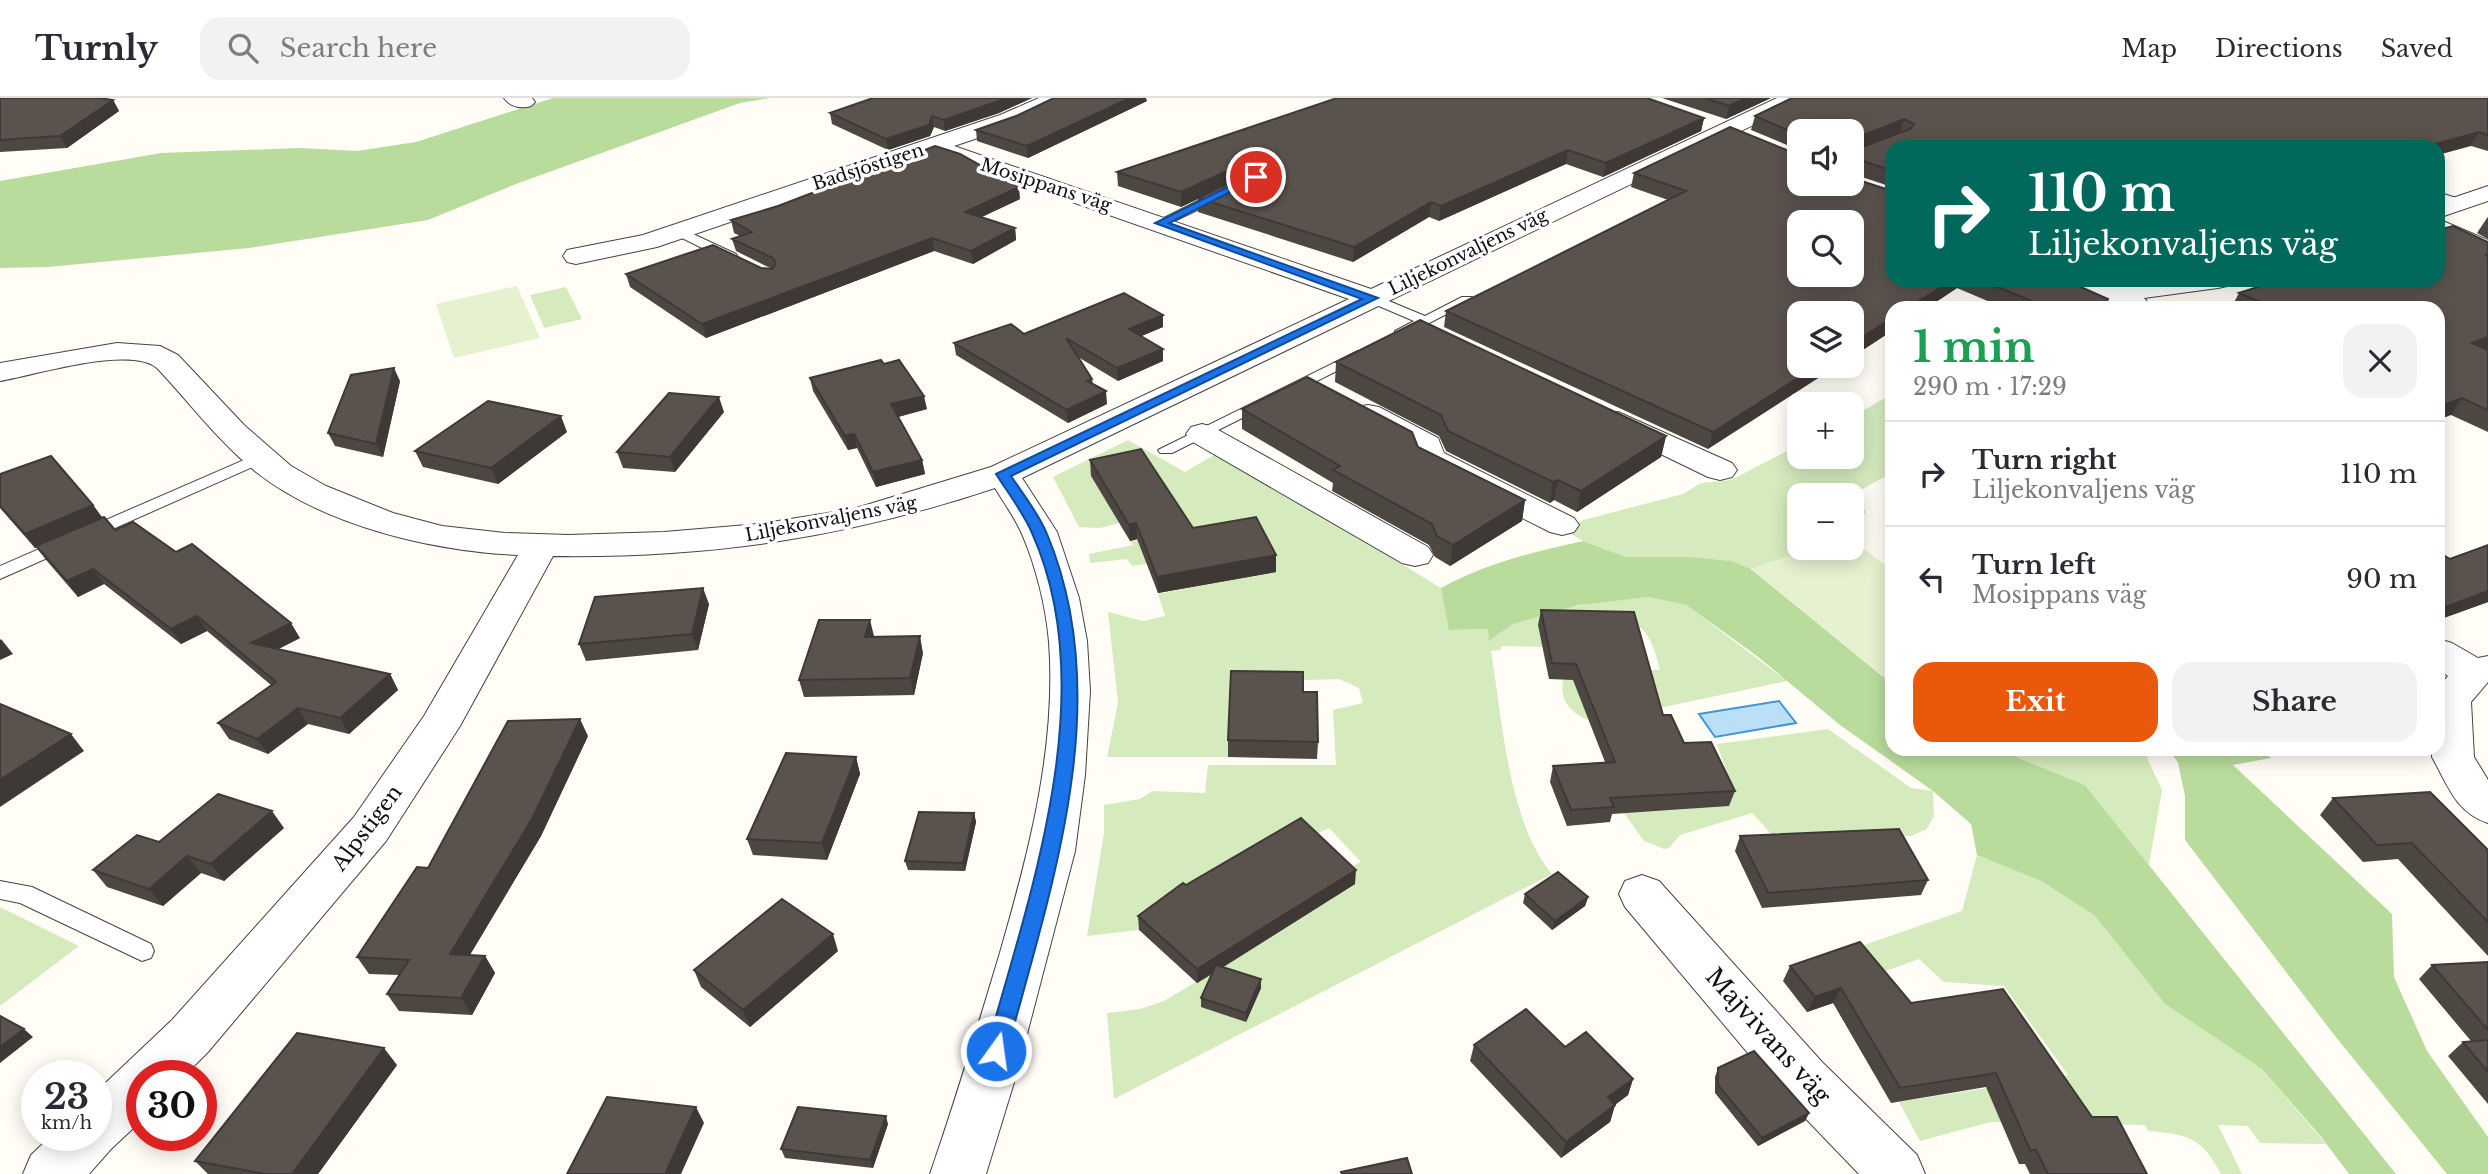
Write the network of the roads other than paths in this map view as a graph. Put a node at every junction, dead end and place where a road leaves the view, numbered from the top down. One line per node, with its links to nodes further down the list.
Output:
1 (1056, 98): 5 (street, Badsjöstigen)
2 (1794, 98): 3 (street, Liljekonvaljens väg)
3 (1711, 125): 4 (street); 19 (street, Liljekonvaljens väg)
4 (1757, 143)
5 (932, 146): 9 (street, Mosippans väg); 11 (street, Badsjöstigen)
6 (1232, 188): 9 (lane)
7 (2488, 193): 8 (street)
8 (2445, 204)
9 (1160, 223): 19 (street, Mosippans väg)
10 (2445, 230): 12 (street)
11 (678, 231): 13 (street, Badsjöstigen); 14 (lane)
12 (2488, 250)
13 (576, 256)
14 (747, 265)
15 (2096, 287): 18 (street)
16 (2164, 287): 18 (street)
17 (1486, 291): 21 (lane)
18 (2111, 294): 20 (street)
19 (1372, 298): 21 (lane); 31 (street, Liljekonvaljens väg)
20 (2127, 301)
21 (1411, 328): 22 (street)
22 (1455, 344)
23 (1367, 350): 25 (lane)
24 (0, 372): 29 (street, Liljekonvaljens väg)
25 (1305, 381): 27 (lane); 32 (street)
26 (1594, 410): 30 (street)
27 (1202, 434): 28 (lane); 34 (street)
28 (1166, 450)
29 (260, 458): 33 (street, Liljekonvaljens väg); 35 (lane)
30 (1720, 470)
31 (1003, 474): 33 (street, Liljekonvaljens väg); 47 (street)
32 (1562, 525)
33 (540, 547): 42 (street, Alpstigen)
34 (1415, 555)
35 (0, 573)
36 (2445, 655): 37 (street)
37 (2481, 671): 38 (street)
38 (2488, 806)
39 (0, 890): 41 (lane)
40 (1643, 894): 48 (street, Majvivans väg)
41 (142, 951)
42 (165, 1060)
43 (126, 1100): 44 (street)
44 (112, 1113)
45 (74, 1151): 46 (street)
46 (51, 1174)
47 (958, 1174)
48 (1898, 1174)

